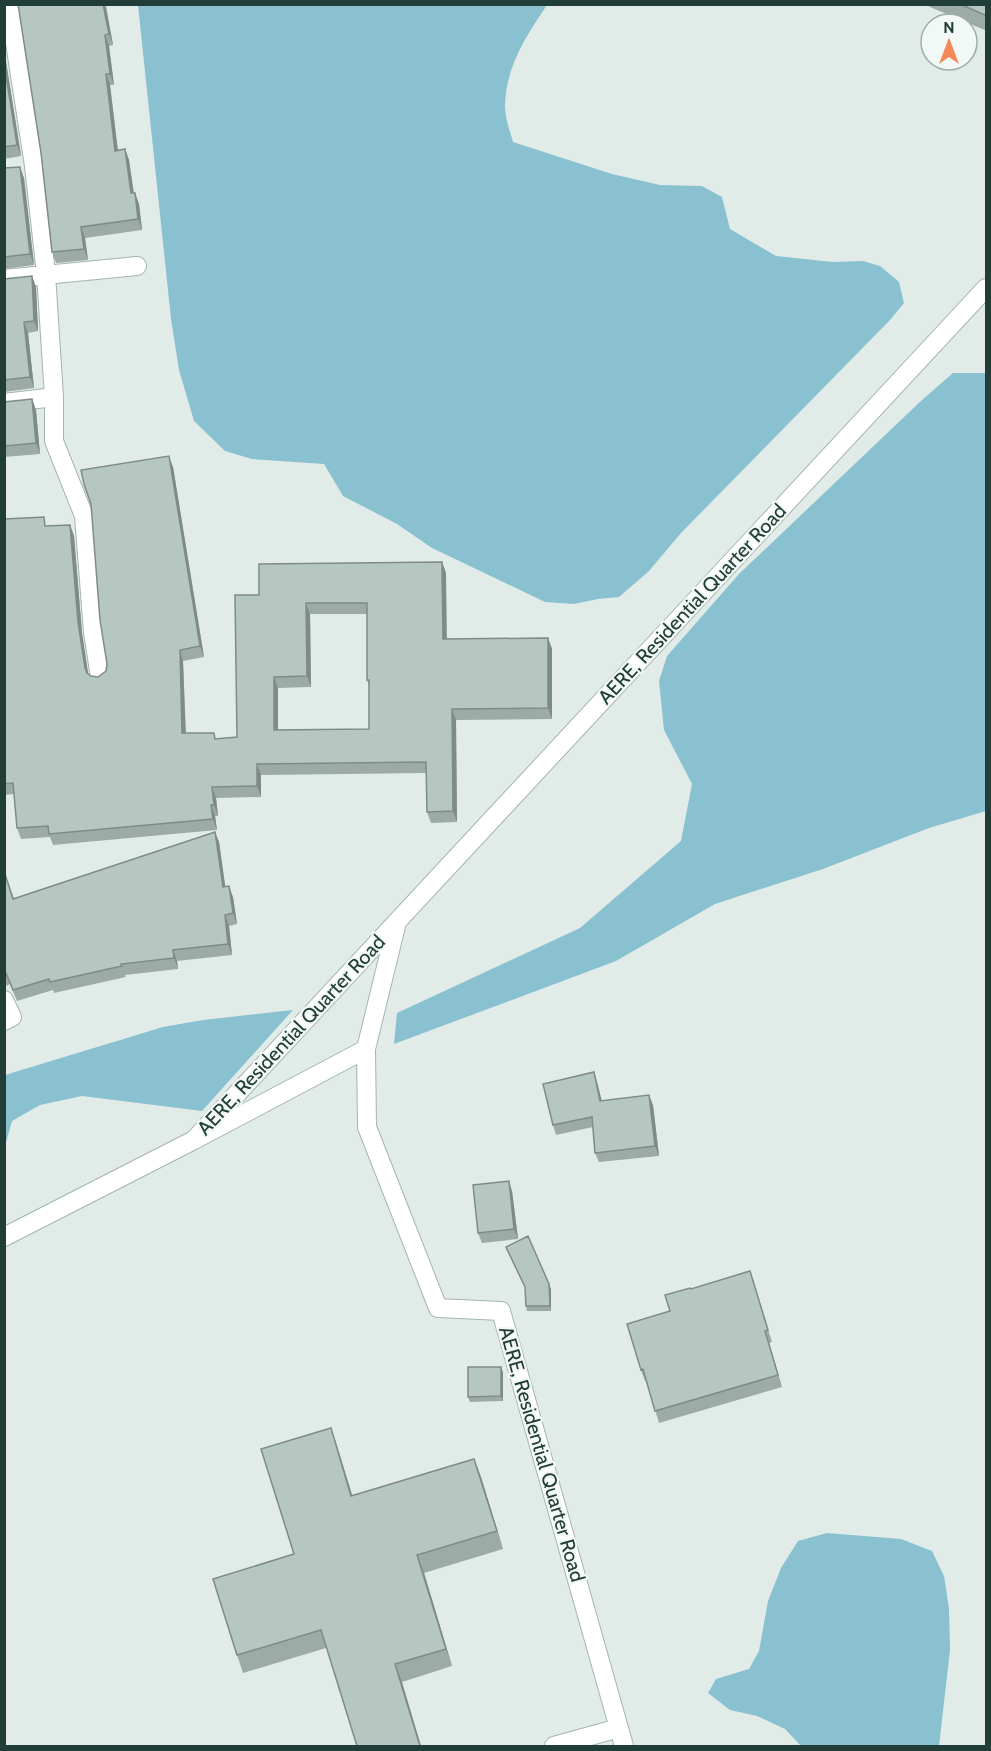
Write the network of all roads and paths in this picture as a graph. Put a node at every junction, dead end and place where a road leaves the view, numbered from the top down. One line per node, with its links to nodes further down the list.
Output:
1 (9, 4): 2 (street)
2 (12, 69): 3 (street)
3 (34, 165): 4 (street); 6 (street)
4 (14, 168)
5 (137, 266): 6 (street)
6 (46, 274): 7 (street); 9 (street)
7 (4, 279)
8 (987, 288): 12 (street, AERE, Residential Quarter Road)
9 (54, 397): 10 (street); 11 (street)
10 (4, 403)
11 (100, 677)
12 (398, 920): 15 (street, AERE, Residential Quarter Road); 16 (street, AERE, Residential Quarter Road)
13 (4, 1000): 14 (street)
14 (4, 1021)
15 (366, 1050): 16 (street, AERE, Residential Quarter Road); 18 (street, AERE, Residential Quarter Road)
16 (194, 1140): 17 (street)
17 (4, 1237)
18 (619, 1728): 19 (street); 20 (street, AERE, Residential Quarter Road)
19 (554, 1746)
20 (624, 1746)

